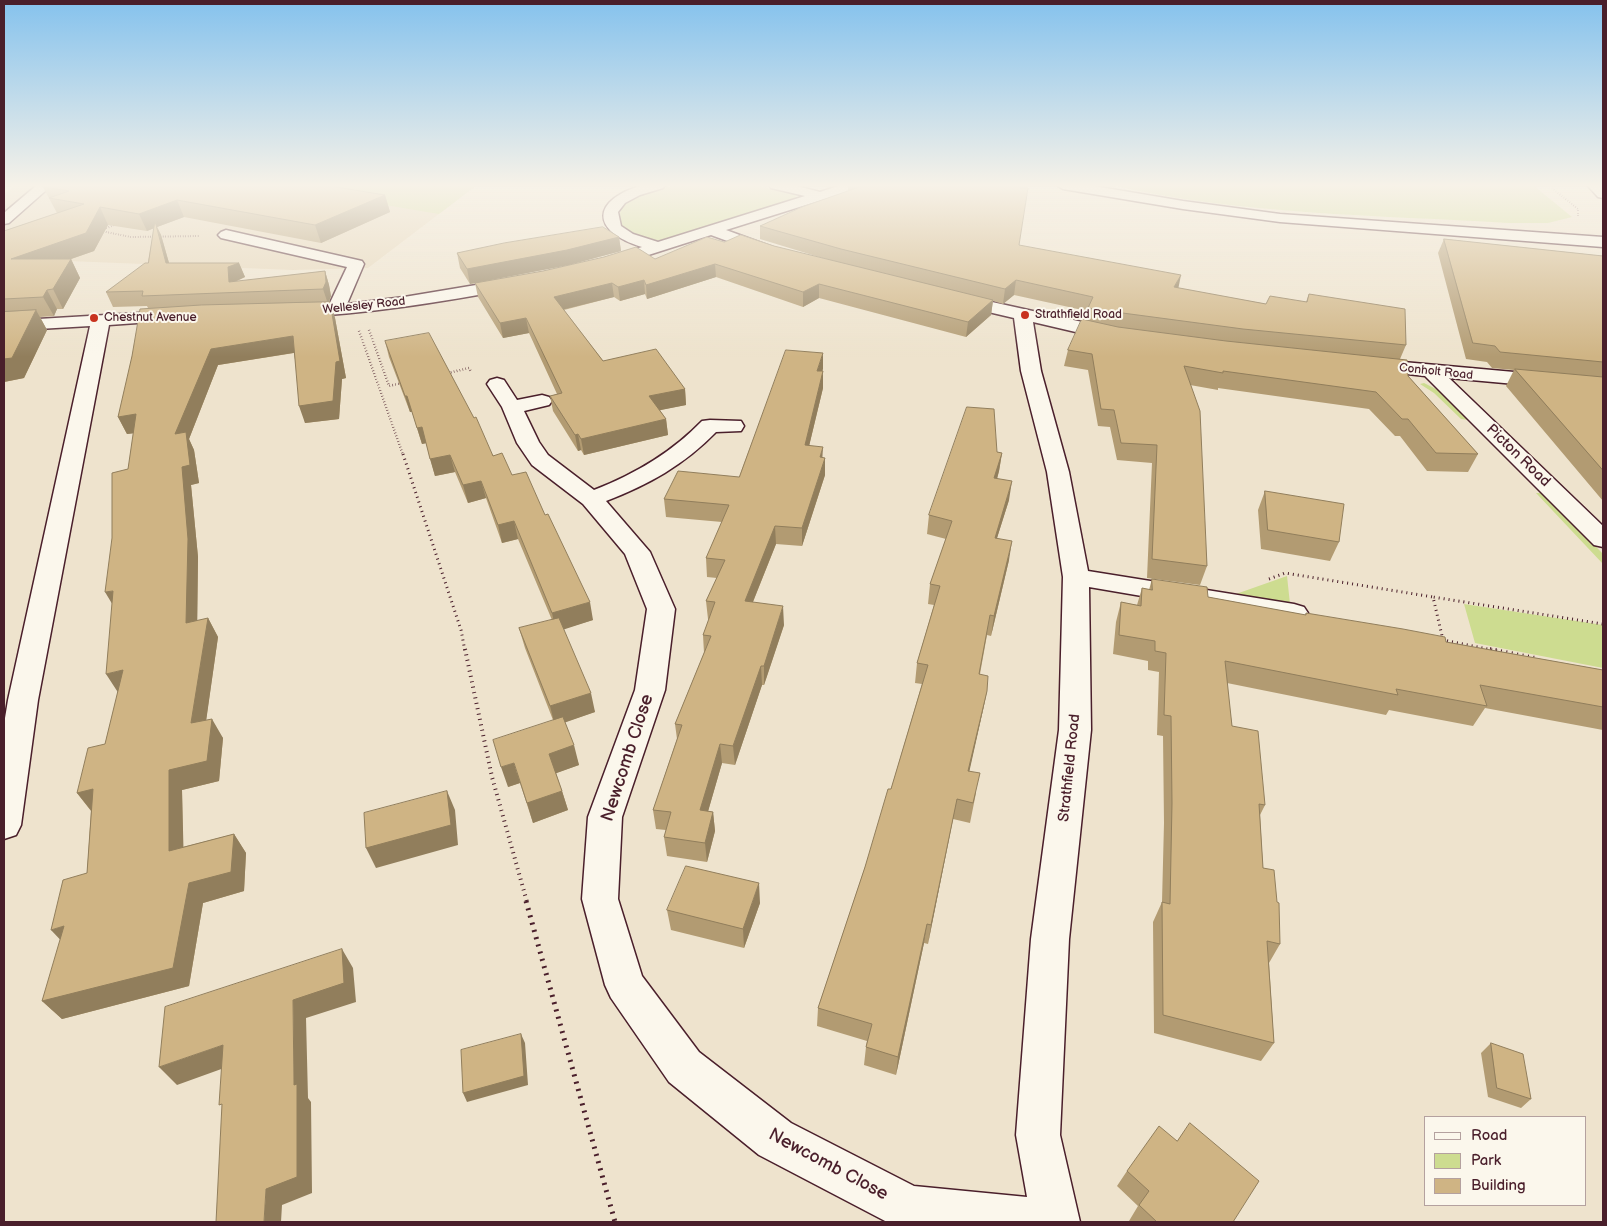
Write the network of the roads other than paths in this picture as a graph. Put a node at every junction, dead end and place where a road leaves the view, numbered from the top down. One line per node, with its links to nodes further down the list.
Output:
1 (258, 242): 10 (main road)
2 (645, 242): 5 (main road)
3 (678, 242): 5 (main road)
4 (745, 242): 6 (main road)
5 (659, 248): 7 (main road)
6 (781, 255)
7 (596, 266)
8 (526, 282): 10 (main road, Wellesley Road)
9 (936, 294): 13 (main road)
10 (349, 309): 11 (main road, Wellesley Road)
11 (277, 312)
12 (188, 315): 14 (main road)
13 (1023, 316): 16 (main road); 24 (main road, Strathfield Road)
14 (101, 319): 15 (main road); 26 (main road)
15 (4, 326)
16 (1135, 337)
17 (1357, 364): 18 (main road, Conholt Road)
18 (1432, 372): 19 (main road, Conholt Road); 23 (main road, Picton Road)
19 (1603, 386)
20 (517, 398): 22 (main road, Newcomb Close)
21 (733, 426): 22 (main road)
22 (591, 499): 27 (main road, Newcomb Close)
23 (1603, 540)
24 (1076, 578): 25 (main road); 28 (main road, Strathfield Road)
25 (1319, 617)
26 (5, 814)
27 (1042, 1222)
28 (1056, 1222)

